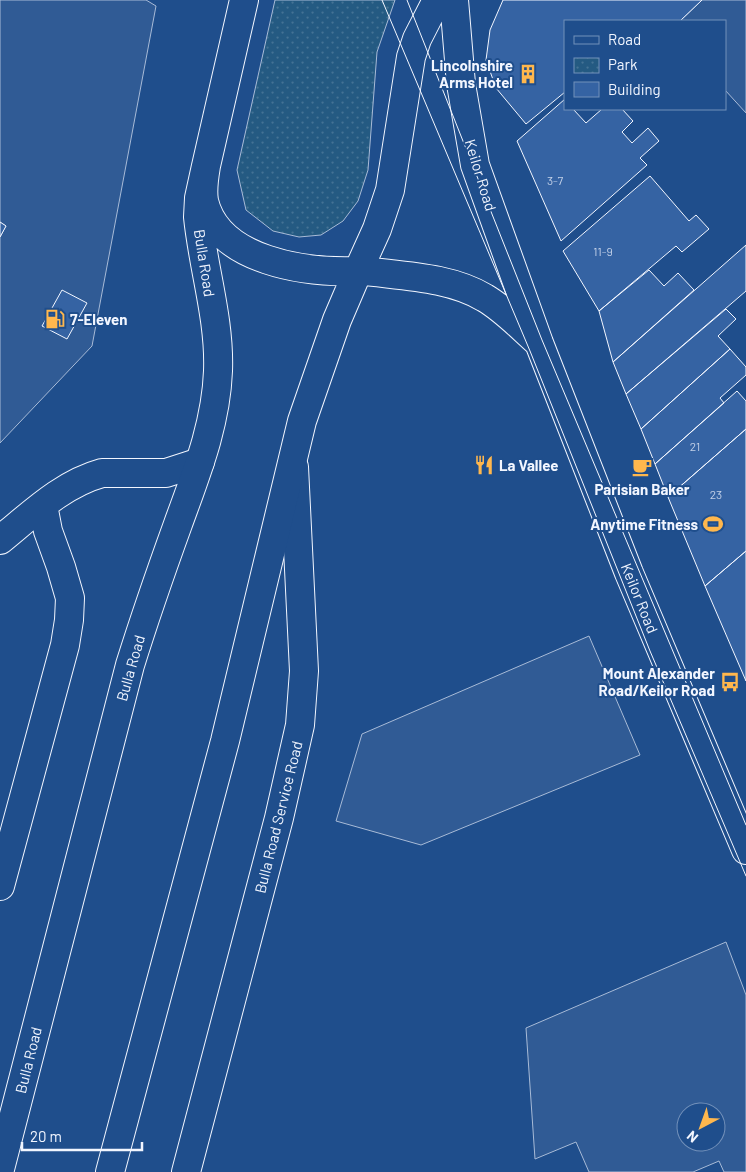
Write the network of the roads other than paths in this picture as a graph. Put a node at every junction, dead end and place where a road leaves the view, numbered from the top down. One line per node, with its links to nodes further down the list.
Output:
1 (244, 0): 4 (main road)
2 (438, 0): 5 (main road)
3 (454, 0): 6 (main road, Keilor Road)
4 (206, 166): 5 (main road, Keilor Road); 8 (main road, Bulla Road)
5 (358, 270): 6 (main road, Keilor Road); 7 (main road)
6 (539, 343): 11 (main road, Keilor Road)
7 (294, 452): 14 (main road); 15 (main road, Bulla Road Service Road)
8 (200, 462): 9 (main road); 13 (main road, Bulla Road)
9 (43, 505): 10 (main road); 12 (main road)
10 (0, 540)
11 (746, 850)
12 (0, 886)
13 (0, 1169)
14 (110, 1172)
15 (186, 1172)

